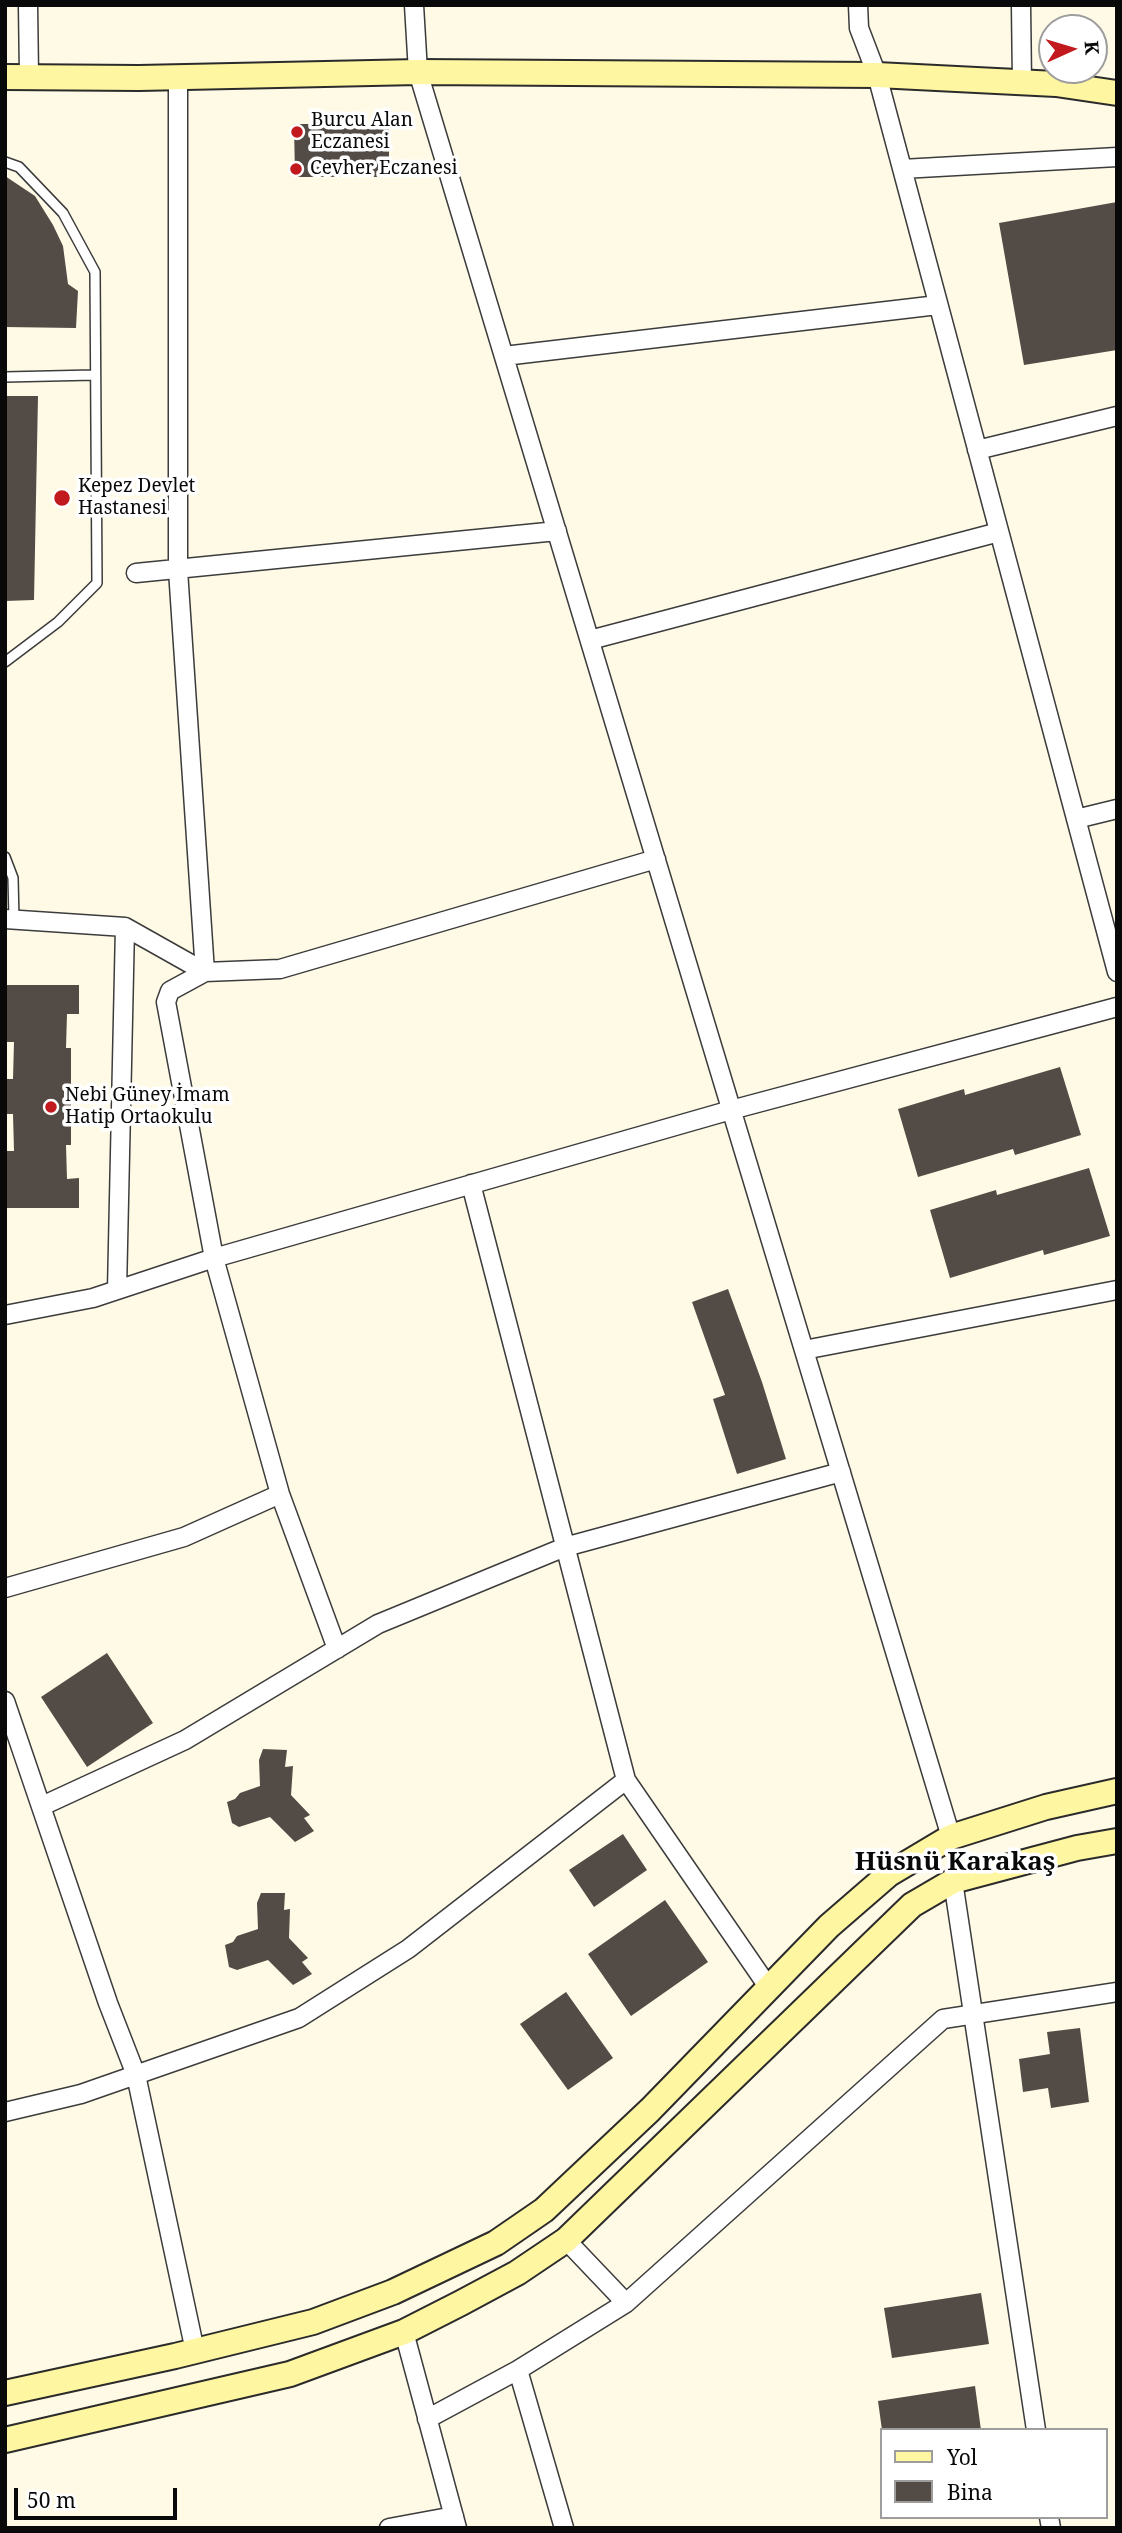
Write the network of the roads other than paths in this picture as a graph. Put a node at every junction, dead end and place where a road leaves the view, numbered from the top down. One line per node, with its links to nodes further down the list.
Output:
1 (27, 5): 8 (street)
2 (414, 5): 5 (street)
3 (858, 5): 7 (street)
4 (1021, 5): 9 (street)
5 (418, 72): 6 (main road); 7 (main road); 17 (street)
6 (178, 75): 8 (main road); 24 (street)
7 (877, 75): 9 (main road); 15 (street)
8 (17, 76)
9 (1022, 83): 10 (main road)
10 (1038, 83)
11 (1056, 84): 12 (main road)
12 (1117, 93)
13 (1117, 157): 15 (street)
14 (5, 162): 18 (lane)
15 (902, 169): 16 (street)
16 (938, 304): 17 (street); 21 (street)
17 (504, 356): 22 (street)
18 (94, 375): 19 (lane); 27 (lane)
19 (5, 377)
20 (1117, 416): 21 (street)
21 (977, 450): 23 (street)
22 (556, 531): 24 (street); 26 (street)
23 (999, 532): 26 (street); 29 (street)
24 (178, 570): 25 (street); 34 (street)
25 (136, 573)
26 (590, 640): 31 (street)
27 (5, 662)
28 (1117, 809): 29 (street)
29 (1076, 818): 35 (street)
30 (5, 857): 32 (lane)
31 (656, 859): 34 (street); 37 (street)
32 (9, 919): 33 (street)
33 (125, 927): 34 (street); 40 (street)
34 (205, 972): 39 (street)
35 (1117, 972)
36 (1117, 1007): 37 (street)
37 (731, 1110): 38 (street); 43 (street)
38 (471, 1184): 39 (street); 46 (street)
39 (214, 1258): 40 (street); 45 (street)
40 (117, 1290): 42 (street)
41 (1117, 1290): 43 (street)
42 (5, 1315)
43 (804, 1350): 44 (street)
44 (841, 1472): 46 (street); 53 (street)
45 (280, 1494): 47 (street); 48 (street)
46 (565, 1547): 48 (street); 50 (street)
47 (5, 1588)
48 (337, 1649): 52 (street)
49 (5, 1701): 52 (street)
50 (626, 1780): 56 (street); 59 (street)
51 (1117, 1791): 53 (main road)
52 (42, 1806): 59 (street)
53 (951, 1837): 56 (main road)
54 (1117, 1840): 55 (main road)
55 (953, 1881): 58 (street); 61 (main road)
56 (769, 1988): 64 (main road)
57 (1117, 1992): 58 (street)
58 (974, 2013): 62 (street); 68 (street)
59 (136, 2075): 60 (street); 64 (street)
60 (5, 2112)
61 (566, 2240): 62 (street); 63 (main road)
62 (626, 2303): 65 (street)
63 (404, 2332): 67 (street); 69 (main road)
64 (195, 2351): 66 (main road)
65 (518, 2370): 67 (street); 72 (street)
66 (5, 2393)
67 (427, 2419): 70 (street)
68 (1036, 2428)
69 (5, 2440)
70 (455, 2522): 71 (street)
71 (389, 2528)
72 (564, 2528)

